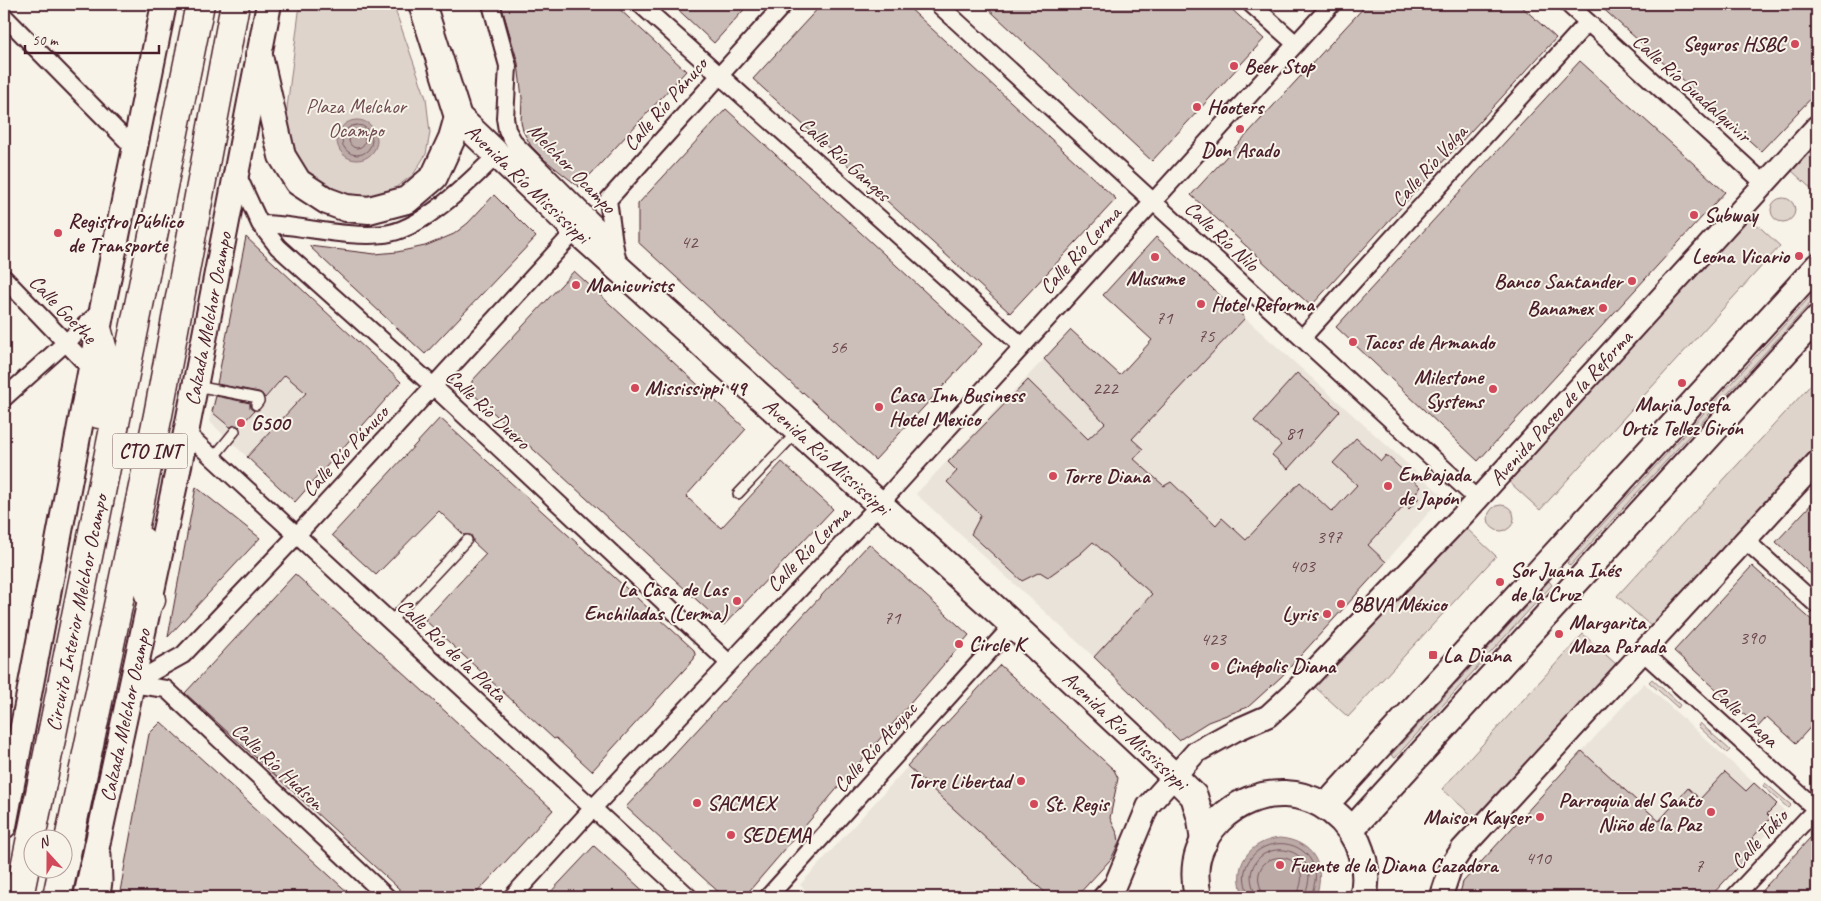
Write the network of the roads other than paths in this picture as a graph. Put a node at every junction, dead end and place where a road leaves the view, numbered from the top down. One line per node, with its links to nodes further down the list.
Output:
1 (164, 4): 20 (main road)
2 (200, 4): 49 (highway, Circuito Interior Melchor Ocampo / CTO INT)
3 (235, 4): 46 (highway, Circuito Interior Melchor Ocampo / CTO INT)
4 (269, 4): 16 (main road, Calzada Melchor Ocampo / CTO INT)
5 (422, 4): 18 (main road, Avenida Río Mississippi)
6 (491, 4): 27 (street, Melchor Ocampo)
7 (640, 4): 17 (street, Calle Río Ganges)
8 (784, 4): 17 (street, Calle Río Pánuco)
9 (938, 4): 24 (street, Calle Río Nilo)
10 (1251, 4): 15 (street)
11 (1332, 4): 15 (street, Calle Río Lerma)
12 (1568, 4): 14 (street, Calle Río Guadalquivir)
13 (4, 16): 20 (street)
14 (1588, 22): 23 (street, Calle Río Guadalquivir); 33 (street, Calle Río Volga)
15 (1296, 44): 24 (street, Calle Río Lerma)
16 (259, 56): 18 (main road); 22 (main road, Calzada Melchor Ocampo / CTO INT)
17 (718, 75): 27 (street, Calle Río Pánuco); 35 (street, Calle Río Ganges)
18 (456, 112): 21 (main road, Avenida Río Mississippi)
19 (1817, 126): 23 (street, Avenida Paseo de la Reforma)
20 (135, 148): 32 (main road)
21 (497, 155): 25 (street); 26 (main road, Avenida Río Mississippi)
22 (236, 172): 25 (street, Calle Río Duero); 37 (main road, Calzada Melchor Ocampo / CTO INT)
23 (1765, 184): 48 (street, Avenida Paseo de la Reforma)
24 (1153, 201): 33 (street, Calle Río Nilo); 35 (street, Calle Río Lerma)
25 (260, 224): 38 (street, Calle Río Duero)
26 (576, 230): 29 (main road, Avenida Río Mississippi); 38 (street, Calle Río Pánuco)
27 (614, 243): 29 (street, Melchor Ocampo)
28 (1817, 266): 65 (main road)
29 (619, 270): 41 (main road, Avenida Río Mississippi)
30 (4, 278): 34 (street, Calle Goethe)
31 (1817, 318): 69 (main road)
32 (100, 321): 34 (street); 36 (main road); 49 (highway)
33 (1302, 338): 48 (street, Calle Río Nilo)
34 (66, 342): 36 (street, Calle Goethe); 39 (street)
35 (1022, 346): 50 (street, Calle Río Lerma)
36 (91, 369): 62 (main road)
37 (195, 386): 40 (lane); 43 (main road, Calzada Melchor Ocampo / CTO INT)
38 (433, 386): 51 (street, Calle Río Pánuco); 59 (street, Calle Río Duero)
39 (4, 398)
40 (256, 405)
41 (798, 431): 47 (lane); 50 (main road, Avenida Río Mississippi)
42 (234, 432): 44 (lane)
43 (186, 433): 44 (street, Calle Río de la Plata); 54 (main road, Calzada Melchor Ocampo / CTO INT)
44 (213, 458): 51 (street, Calle Río de la Plata)
45 (1817, 462): 53 (street)
46 (146, 469): 54 (highway); 73 (highway, Circuito Interior Melchor Ocampo / CTO INT)
47 (738, 494)
48 (1477, 500): 61 (street, Avenida Paseo de la Reforma)
49 (98, 502): 72 (highway, Circuito Interior Melchor Ocampo / CTO INT)
50 (879, 505): 57 (main road, Avenida Río Mississippi); 59 (street, Calle Río Lerma)
51 (297, 535): 56 (street, Calle Río de la Plata); 60 (street, Calle Río Pánuco)
52 (467, 540): 56 (lane)
53 (1746, 540): 55 (street); 58 (street)
54 (150, 600): 60 (main road, Calzada Melchor Ocampo / CTO INT)
55 (1817, 605)
56 (390, 622): 66 (street, Calle Río de la Plata)
57 (1012, 625): 61 (main road, Avenida Río Mississippi); 79 (street, Calle Río Atoyac)
58 (1643, 652): 67 (street, Calle Praga); 83 (street)
59 (729, 663): 66 (street, Calle Río Lerma)
60 (131, 684): 70 (main road, Calzada Melchor Ocampo / CTO INT); 76 (street, Calle Río Hudson)
61 (1175, 777): 63 (main road, Avenida Río Mississippi); 80 (street, Avenida Paseo de la Reforma)
62 (7, 784): 68 (main road)
63 (1194, 796): 64 (main road, Avenida Río Mississippi); 71 (main road, Avenida Río Mississippi)
64 (1244, 802): 65 (main road); 71 (main road)
65 (1325, 806): 69 (main road)
66 (592, 808): 77 (street, Calle Río Lerma); 78 (street, Calle Río de la Plata)
67 (1816, 809): 84 (street, Calle Tokio)
68 (4, 826)
69 (1351, 830): 82 (main road)
70 (98, 840): 74 (main road, Calzada Melchor Ocampo / CTO INT); 75 (street)
71 (1204, 842): 81 (main road)
72 (19, 897)
73 (57, 897)
74 (86, 897)
75 (99, 897)
76 (387, 897)
77 (512, 897)
78 (689, 897)
79 (768, 897)
80 (1104, 897)
81 (1198, 897)
82 (1363, 897)
83 (1441, 897)
84 (1734, 897)

